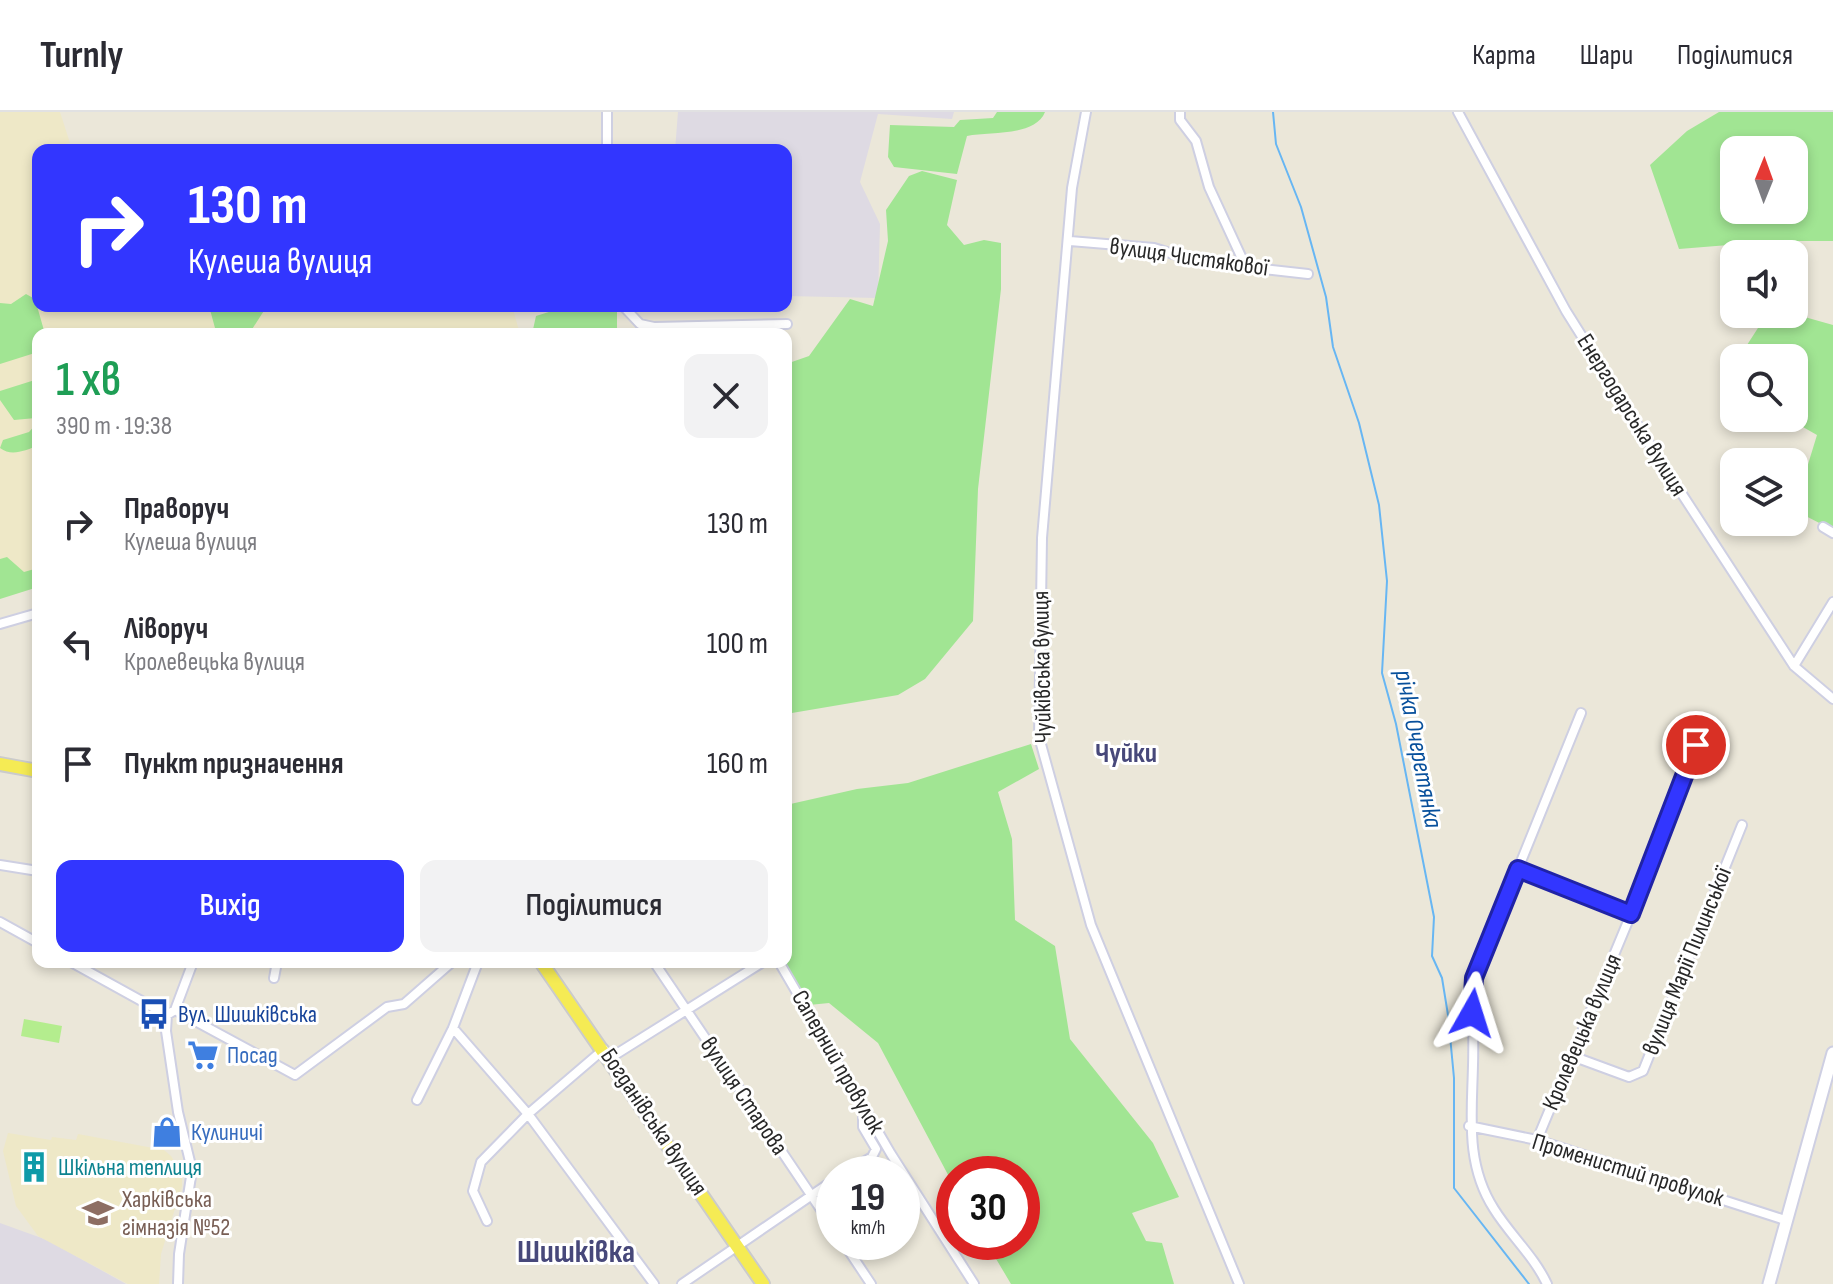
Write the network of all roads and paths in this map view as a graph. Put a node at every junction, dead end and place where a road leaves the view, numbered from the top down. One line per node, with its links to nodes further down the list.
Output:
1 (607, 112): 5 (street)
2 (1086, 112): 6 (street, Чуйківська вулиця)
3 (1180, 112): 7 (street)
4 (1458, 112): 16 (street, Енергодарська вулиця)
5 (607, 144)
6 (1070, 241): 7 (street, вулиця Чистякової); 64 (street, Чуйківська вулиця)
7 (1245, 265): 8 (street, вулиця Чистякової)
8 (1308, 274)
9 (629, 312): 10 (street)
10 (787, 324)
11 (1823, 527): 12 (street)
12 (1833, 533)
13 (1833, 602): 16 (street)
14 (32, 615): 15 (street)
15 (0, 624)
16 (1794, 666): 17 (street, Енергодарська вулиця)
17 (1833, 699)
18 (1581, 713): 24 (street)
19 (1696, 745): 26 (street, Кролевецька вулиця)
20 (0, 764): 21 (main road)
21 (32, 770)
22 (1742, 825): 44 (street, вулиця Марії Пилинської)
23 (0, 865): 25 (street)
24 (1518, 869): 26 (street); 48 (street)
25 (32, 870)
26 (1631, 914): 44 (street, Кролевецька вулиця)
27 (0, 922): 28 (street)
28 (32, 940)
29 (83, 968): 40 (street)
30 (190, 968): 40 (street)
31 (276, 968): 38 (street)
32 (445, 968): 40 (street)
33 (476, 968): 41 (street)
34 (545, 968): 42 (main road, Богданівська вулиця)
35 (658, 968): 39 (street, вулиця Старова)
36 (753, 968): 39 (street)
37 (782, 968): 47 (street, Саперний провулок)
38 (274, 978)
39 (686, 1010): 42 (street); 52 (street, вулиця Старова)
40 (171, 1012): 58 (street)
41 (453, 1028): 45 (street); 46 (street)
42 (607, 1053): 46 (street); 56 (main road, Богданівська вулиця)
43 (1833, 1053): 54 (main road)
44 (1572, 1056): 49 (street, Кролевецька вулиця)
45 (417, 1100)
46 (528, 1114): 55 (street); 59 (street)
47 (868, 1115): 50 (street); 63 (street, Саперний провулок)
48 (1469, 1126): 49 (street, Променистий провулок); 65 (street)
49 (1537, 1140): 54 (street, Променистий провулок)
50 (872, 1156)
51 (816, 1191): 52 (street)
52 (810, 1195): 53 (street, вулиця Старова); 56 (street)
53 (816, 1204)
54 (1785, 1220): 66 (main road)
55 (487, 1221)
56 (737, 1245): 60 (street); 61 (main road, Богданівська вулиця)
57 (855, 1260): 62 (street)
58 (178, 1284)
59 (654, 1284)
60 (682, 1284)
61 (763, 1284)
62 (871, 1284)
63 (974, 1284)
64 (1239, 1284)
65 (1547, 1284)
66 (1769, 1284)

